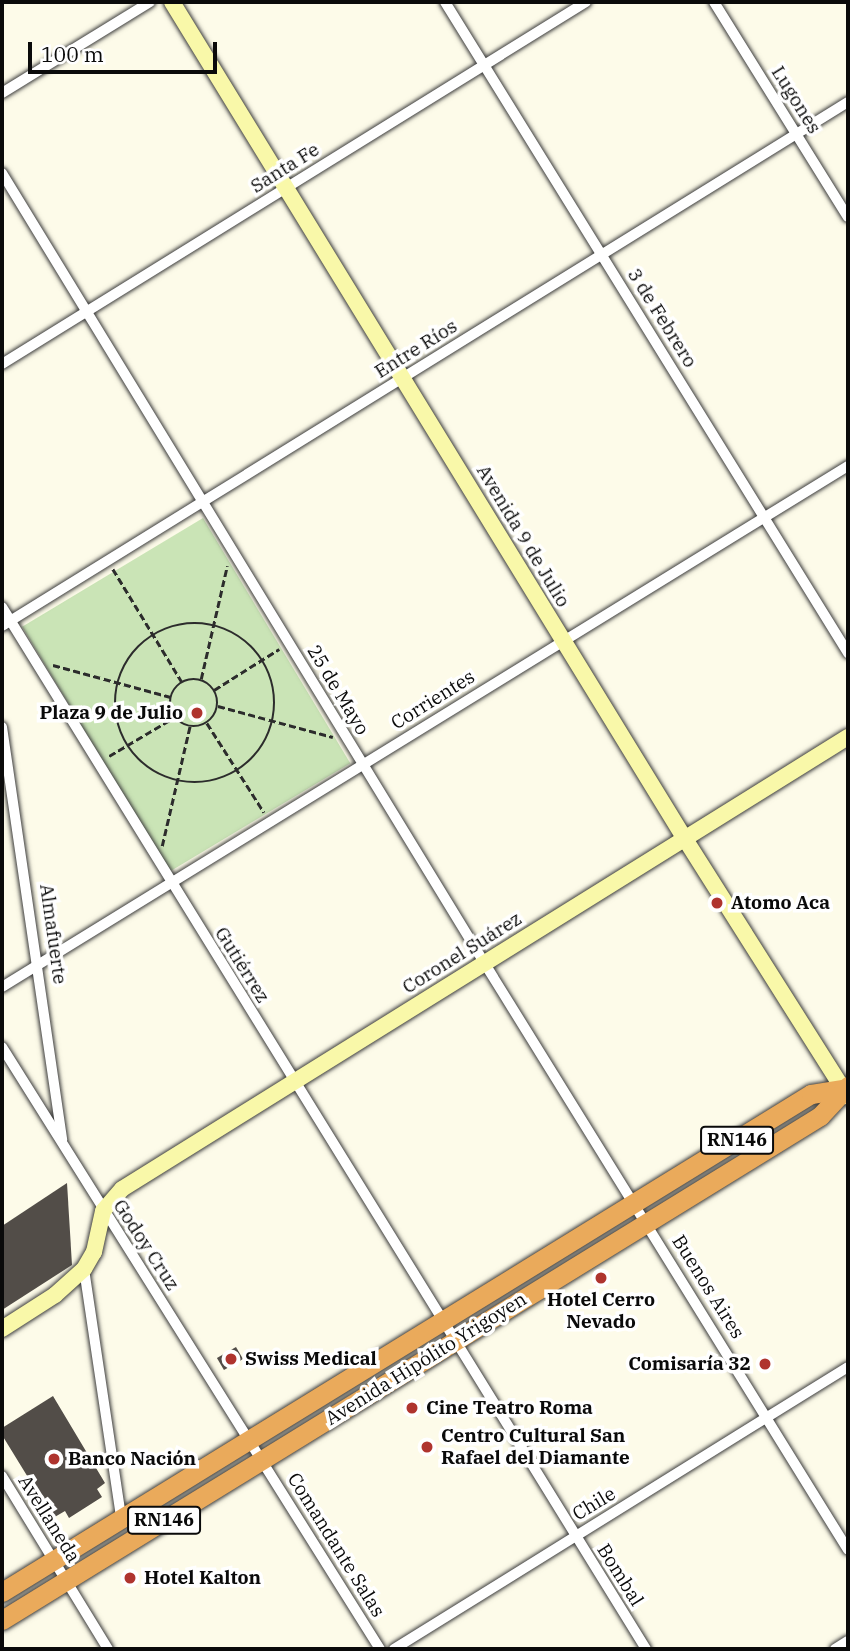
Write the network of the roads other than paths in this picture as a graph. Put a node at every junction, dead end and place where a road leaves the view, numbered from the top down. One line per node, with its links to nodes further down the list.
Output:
1 (150, 2): 7 (street)
2 (172, 2): 11 (street, Avenida 9 de Julio)
3 (445, 2): 6 (street, 3 de Febrero)
4 (586, 2): 6 (street, Santa Fe)
5 (715, 2): 9 (street, Lugones)
6 (484, 65): 11 (street, Santa Fe); 13 (street, 3 de Febrero)
7 (2, 93)
8 (848, 103): 9 (street, Entre Ríos)
9 (797, 134): 12 (street, Lugones); 13 (street, Entre Ríos)
10 (2, 173): 14 (street, 25 de Mayo)
11 (285, 188): 14 (street, Santa Fe); 16 (street, Avenida 9 de Julio)
12 (848, 217)
13 (602, 255): 16 (street, Entre Ríos); 19 (street, 3 de Febrero)
14 (87, 310): 15 (street, Santa Fe); 18 (street, 25 de Mayo)
15 (2, 364)
16 (402, 378): 18 (street, Entre Ríos); 22 (street, Avenida 9 de Julio)
17 (848, 466): 19 (street, Corrientes)
18 (204, 501): 21 (street, Entre Ríos); 26 (street, 25 de Mayo)
19 (764, 518): 22 (street, Corrientes); 23 (street, 3 de Febrero)
20 (2, 607): 21 (street, Gutiérrez)
21 (6, 623): 28 (street, Gutiérrez)
22 (563, 640): 26 (street, Corrientes); 27 (street, Avenida 9 de Julio)
23 (848, 653)
24 (2, 727): 30 (street, Almafuerte)
25 (848, 737): 27 (street, Coronel Suárez)
26 (363, 765): 28 (street, Corrientes); 29 (street, 25 de Mayo)
27 (685, 839): 29 (street, Coronel Suárez); 34 (street, Avenida 9 de Julio)
28 (171, 884): 30 (street, Corrientes); 33 (street, Gutiérrez)
29 (485, 964): 33 (street, Coronel Suárez); 36 (street, 25 de Mayo)
30 (37, 966): 31 (street, Corrientes); 35 (street, Almafuerte)
31 (2, 987)
32 (2, 1047): 35 (street, Godoy Cruz)
33 (294, 1082): 37 (street, Coronel Suárez); 40 (street, Gutiérrez)
34 (847, 1090): 36 (highway, Avenida Hipólito Yrigoyen / RN146); 38 (highway, Avenida Hipólito Yrigoyen / RN146)
35 (63, 1147): 37 (street, Godoy Cruz)
36 (634, 1203): 38 (street, 25 de Mayo); 40 (highway, Avenida Hipólito Yrigoyen / RN146)
37 (103, 1211): 39 (street); 45 (street, Godoy Cruz)
38 (647, 1223): 42 (highway, Avenida Hipólito Yrigoyen / RN146); 44 (street, Buenos Aires)
39 (84, 1269): 41 (street); 48 (street)
40 (443, 1320): 42 (street, Gutiérrez); 45 (highway, Avenida Hipólito Yrigoyen / RN146)
41 (2, 1329)
42 (456, 1340): 46 (highway, Avenida Hipólito Yrigoyen / RN146); 49 (street, Bombal)
43 (848, 1367): 44 (street, Chile)
44 (768, 1418): 49 (street, Chile); 50 (street, Buenos Aires)
45 (250, 1439): 46 (street, Godoy Cruz); 48 (highway, Avenida Hipólito Yrigoyen / RN146)
46 (262, 1460): 52 (highway, Avenida Hipólito Yrigoyen / RN146); 57 (street, Comandante Salas)
47 (2, 1476): 51 (street, Avellaneda)
48 (121, 1518): 51 (highway, Avenida Hipólito Yrigoyen / RN146)
49 (575, 1536): 58 (street, Chile); 59 (street, Bombal)
50 (848, 1550)
51 (54, 1560): 52 (street, Avellaneda); 53 (highway, Avenida Hipólito Yrigoyen / RN146)
52 (66, 1581): 54 (highway, Avenida Hipólito Yrigoyen / RN146); 56 (street, Avellaneda)
53 (2, 1592)
54 (2, 1620)
55 (848, 1641): 60 (street)
56 (108, 1649)
57 (380, 1649)
58 (394, 1649)
59 (646, 1649)
60 (835, 1649)

